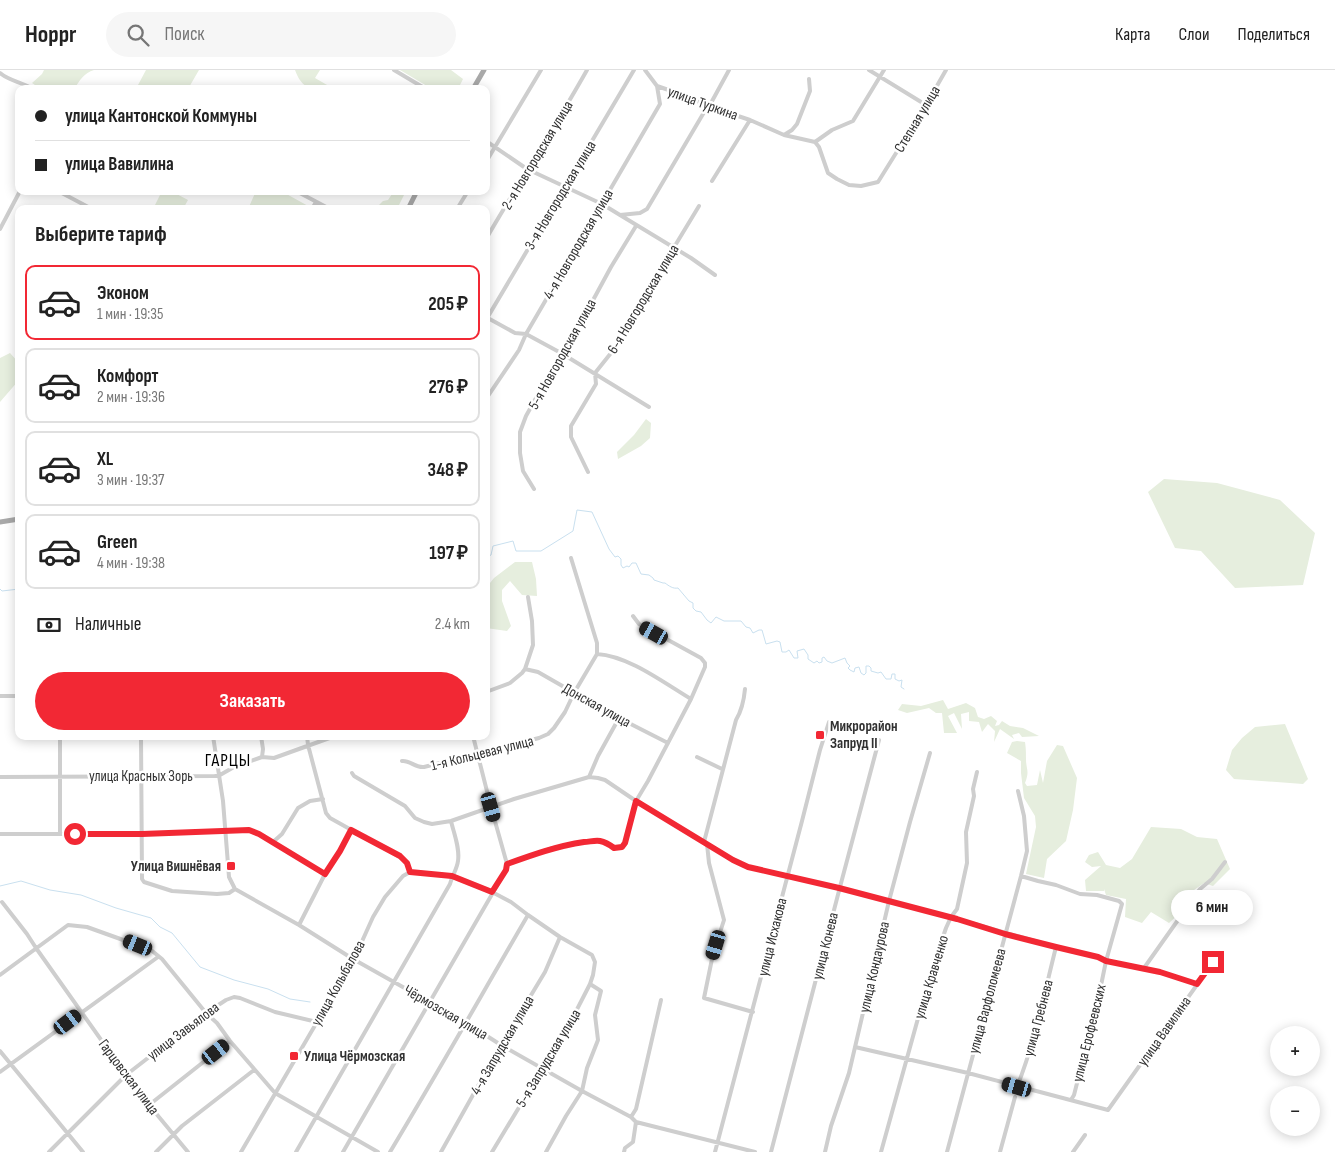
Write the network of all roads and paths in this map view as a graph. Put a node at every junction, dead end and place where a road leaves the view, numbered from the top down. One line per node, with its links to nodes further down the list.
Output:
1 (394, 70): 15 (street)
2 (484, 70): 16 (main road)
3 (541, 70): 24 (street)
4 (587, 70): 26 (street, 2-я Новгородская улица)
5 (634, 70): 28 (street, 3-я Новгородская улица)
6 (645, 70): 17 (street, улица Туркина)
7 (728, 70): 19 (street)
8 (869, 70): 12 (street)
9 (884, 70): 12 (street)
10 (946, 70): 18 (street, Степная улица)
11 (0, 73): 14 (street)
12 (880, 77): 18 (street); 22 (street)
13 (810, 79): 21 (street)
14 (26, 85)
15 (419, 85)
16 (475, 85)
17 (657, 86): 19 (street, улица Туркина); 33 (street, 4-я Новгородская улица)
18 (926, 105): 22 (street, Степная улица)
19 (708, 106): 20 (street, улица Туркина); 38 (street)
20 (750, 120): 21 (street, улица Туркина); 27 (street)
21 (784, 134): 22 (street, улица Туркина)
22 (815, 142)
23 (490, 143): 24 (street)
24 (496, 147): 25 (street); 26 (street)
25 (490, 156)
26 (527, 169): 28 (street); 41 (street, 2-я Новгородская улица)
27 (712, 182)
28 (565, 188): 33 (street); 44 (street, 3-я Новгородская улица)
29 (18, 195): 40 (street)
30 (66, 195): 34 (street)
31 (303, 195): 32 (street)
32 (316, 202): 35 (street); 36 (street)
33 (602, 204): 38 (street); 46 (street, 4-я Новгородская улица)
34 (84, 205)
35 (314, 205)
36 (322, 205)
37 (699, 206): 42 (street, 6-я Новгородская улица)
38 (620, 215): 39 (street)
39 (636, 226): 42 (street); 47 (street, 5-я Новгородская улица)
40 (0, 229)
41 (490, 232)
42 (672, 246): 43 (street); 48 (street, 6-я Новгородская улица)
43 (715, 275)
44 (490, 313)
45 (490, 320): 46 (street)
46 (526, 334): 47 (street); 49 (street, 4-я Новгородская улица)
47 (561, 353): 48 (street); 52 (street, 5-я Новгородская улица)
48 (595, 374): 50 (street); 51 (street, 6-я Новгородская улица)
49 (490, 393)
50 (649, 407)
51 (588, 472)
52 (534, 489)
53 (15, 520): 54 (main road)
54 (0, 522)
55 (571, 558): 58 (street)
56 (528, 597): 59 (street)
57 (634, 616): 65 (street)
58 (597, 654): 62 (street, 1-я Кольцевая улица); 65 (street)
59 (525, 669): 61 (street); 62 (street, Донская улица)
60 (745, 689): 83 (street)
61 (490, 690)
62 (574, 693): 66 (street, Донская улица); 79 (street, 1-я Кольцевая улица)
63 (0, 696): 64 (street)
64 (15, 696)
65 (692, 699): 76 (street)
66 (619, 718): 76 (street, Донская улица); 90 (street)
67 (829, 722): 108 (street, улица Исхакова)
68 (60, 740): 87 (street)
69 (141, 740): 88 (street)
70 (215, 740): 86 (street)
71 (262, 740): 80 (street)
72 (307, 740): 77 (street)
73 (323, 740): 77 (street, улица Красных Зорь)
74 (474, 740): 79 (street)
75 (879, 740): 110 (street, улица Конева)
76 (668, 743): 93 (street)
77 (308, 745): 80 (street, улица Красных Зорь); 92 (street)
78 (930, 753): 114 (street, улица Кондаурова)
79 (478, 754): 82 (street, 1-я Кольцевая улица); 94 (street)
80 (262, 757): 86 (street, улица Красных Зорь)
81 (697, 757): 83 (street)
82 (402, 761)
83 (722, 769): 102 (street)
84 (977, 772): 116 (street, улица Кравченко)
85 (352, 773): 95 (street)
86 (220, 775): 88 (street, улица Красных Зорь); 97 (street)
87 (60, 776): 88 (street, улица Красных Зорь); 89 (street, улица Красных Зорь); 99 (street)
88 (141, 776): 100 (street)
89 (0, 777)
90 (589, 777): 93 (street); 94 (street)
91 (1018, 791): 109 (street, улица Варфоломеева)
92 (323, 799): 96 (street); 101 (street)
93 (636, 801): 102 (street); 104 (street)
94 (491, 807): 95 (street); 104 (street)
95 (451, 821): 107 (street)
96 (351, 830): 105 (street); 106 (street)
97 (225, 831): 100 (street); 101 (street); 111 (street)
98 (0, 834): 99 (street)
99 (60, 834): 100 (street)
100 (142, 834): 111 (street)
101 (273, 842): 106 (street)
102 (706, 843): 108 (street); 134 (street)
103 (1225, 862): 126 (street)
104 (507, 864): 112 (street)
105 (410, 872): 107 (street); 124 (street, улица Колыбалова)
106 (325, 874): 117 (street)
107 (452, 876): 112 (street); 128 (street)
108 (788, 876): 110 (street); 134 (street, улица Исхакова)
109 (1021, 876): 118 (street, улица Варфоломеева); 125 (street, улица Ерофеевских)
110 (839, 888): 114 (street); 178 (street, улица Конева)
111 (235, 889): 117 (street, Чёрмозская улица)
112 (492, 892): 115 (street); 132 (street)
113 (2, 902): 121 (street, Гарцовская улица)
114 (890, 902): 116 (street); 140 (street, улица Кондаурова)
115 (528, 915): 119 (street); 137 (street)
116 (951, 917): 118 (street); 142 (street, улица Кравченко)
117 (299, 926): 124 (street, Чёрмозская улица)
118 (1005, 934): 120 (street); 147 (street, улица Варфоломеева)
119 (560, 937): 129 (street, 5-я Запрудская улица); 139 (street, 4-я Запрудская улица)
120 (1056, 947): 125 (street); 149 (street, улица Гребнева)
121 (36, 948): 123 (street); 127 (street); 133 (street, Гарцовская улица)
122 (1220, 951): 130 (street, улица Вавилина)
123 (158, 957): 133 (street); 135 (street)
124 (353, 959): 128 (street, Чёрмозская улица); 136 (street, улица Колыбалова)
125 (1106, 961): 126 (street); 153 (street, улица Ерофеевских)
126 (1144, 968): 130 (street)
127 (0, 975)
128 (394, 982): 132 (street, Чёрмозская улица); 155 (street)
129 (590, 984): 144 (street, 5-я Запрудская улица); 150 (street)
130 (1197, 984): 153 (street, улица Вавилина)
131 (661, 1000): 156 (street)
132 (430, 1002): 137 (street, Чёрмозская улица); 161 (street)
133 (81, 1012): 143 (street); 148 (street, Гарцовская улица)
134 (753, 1012): 162 (street, улица Исхакова)
135 (206, 1013): 136 (street, улица Завьялова); 138 (street); 148 (street, улица Завьялова)
136 (317, 1022): 151 (street, улица Колыбалова)
137 (465, 1022): 139 (street, Чёрмозская улица); 171 (street)
138 (230, 1041): 145 (street); 154 (street)
139 (501, 1045): 144 (street, Чёрмозская улица); 172 (street, 4-я Запрудская улица)
140 (855, 1047): 142 (street); 179 (street, улица Кондаурова)
141 (0, 1051): 143 (street)
142 (906, 1058): 147 (street); 180 (street, улица Кравченко)
143 (11, 1064): 146 (street); 158 (street)
144 (542, 1068): 150 (street, Чёрмозская улица); 173 (street, 5-я Запрудская улица)
145 (254, 1070): 151 (street); 159 (street)
146 (0, 1072)
147 (968, 1074): 149 (street); 181 (street, улица Варфоломеева)
148 (126, 1075): 154 (street, Гарцовская улица); 158 (street, улица Завьялова)
149 (1017, 1087): 153 (street)
150 (582, 1091): 156 (street, Чёрмозская улица); 174 (street)
151 (275, 1093): 155 (street); 167 (street, улица Колыбалова)
152 (1015, 1098): 182 (street)
153 (1071, 1100)
154 (148, 1105): 159 (street, Гарцовская улица)
155 (317, 1116): 161 (street); 168 (street)
156 (631, 1117): 157 (street, Чёрмозская улица)
157 (636, 1122): 162 (street); 175 (street)
158 (67, 1133): 163 (street, улица Завьялова); 164 (street)
159 (174, 1135): 165 (street); 166 (street, Гарцовская улица)
160 (1085, 1135): 183 (street)
161 (352, 1137): 169 (street); 170 (street)
162 (718, 1143): 176 (street, улица Исхакова); 177 (street)
163 (49, 1152)
164 (83, 1152)
165 (156, 1152)
166 (188, 1152)
167 (241, 1152)
168 (296, 1152)
169 (343, 1152)
170 (378, 1152)
171 (390, 1152)
172 (441, 1152)
173 (492, 1152)
174 (546, 1152)
175 (624, 1152)
176 (715, 1152)
177 (755, 1152)
178 (771, 1152)
179 (824, 1152)
180 (881, 1152)
181 (947, 1152)
182 (1000, 1152)
183 (1073, 1152)

